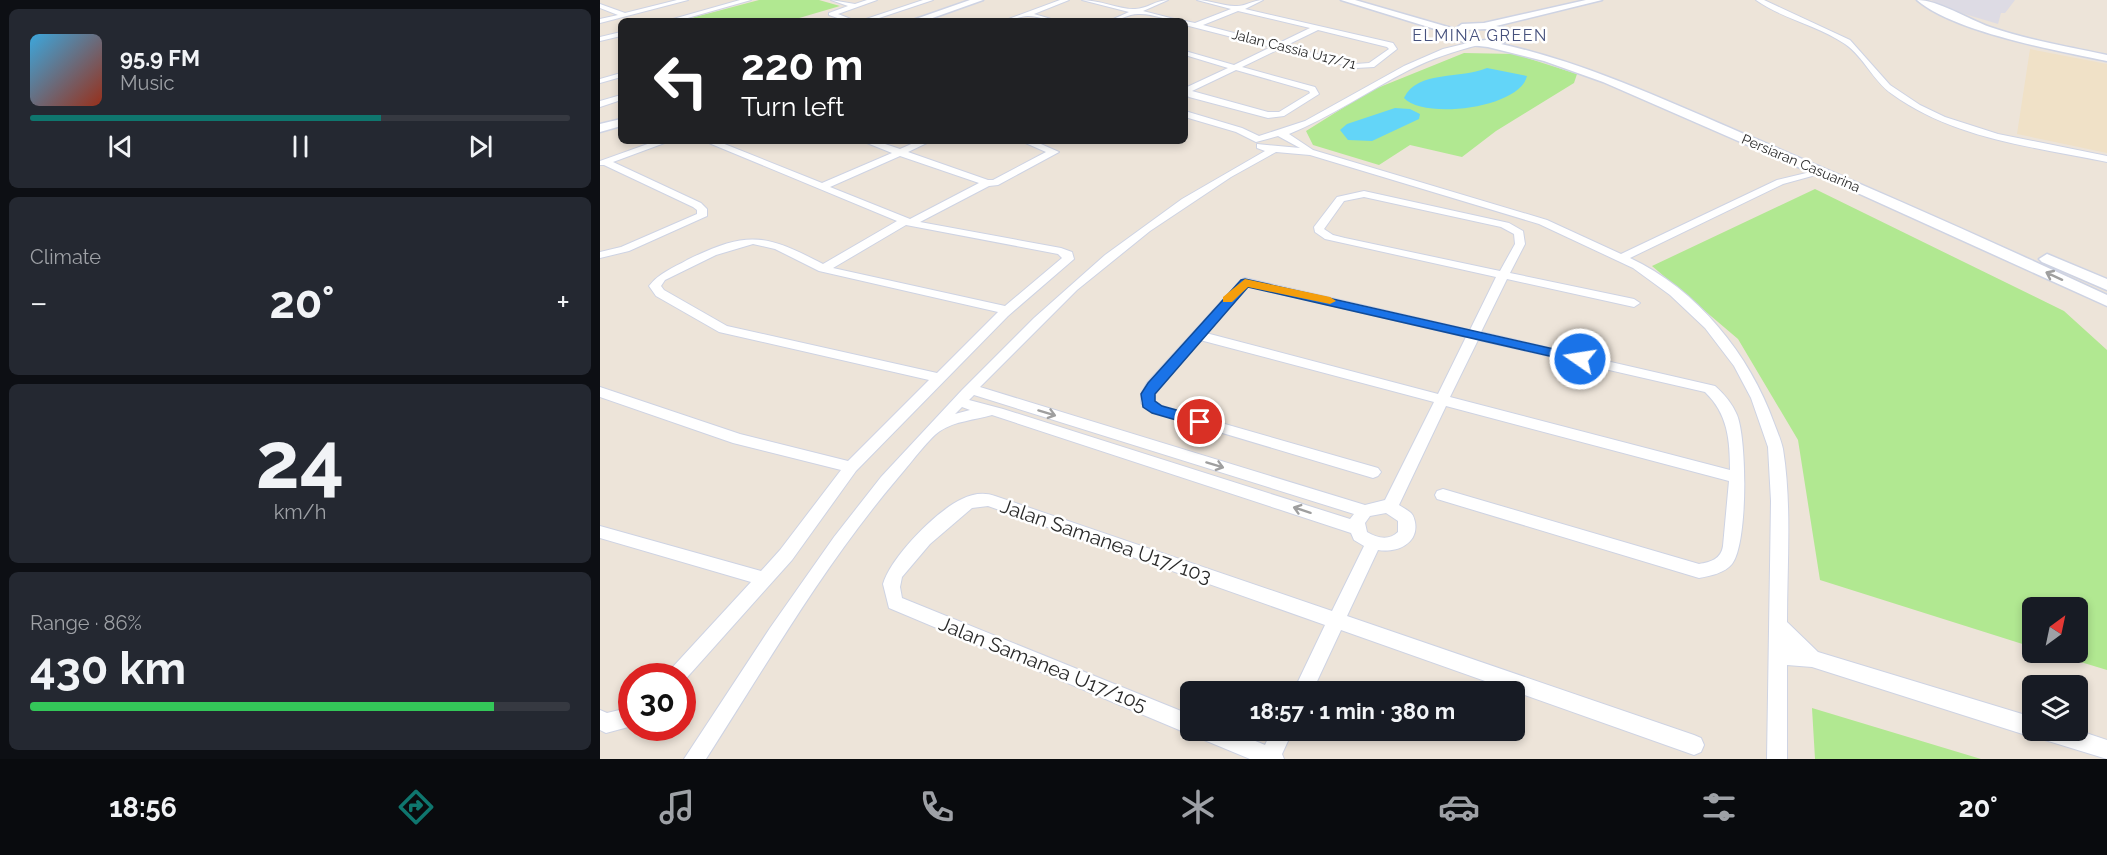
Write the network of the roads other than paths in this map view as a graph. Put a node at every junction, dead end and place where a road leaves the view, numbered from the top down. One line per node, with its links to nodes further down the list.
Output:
1 (641, 0): 21 (street)
2 (685, 0): 21 (street)
3 (748, 0): 23 (street)
4 (834, 0): 22 (street)
5 (874, 0): 22 (street)
6 (930, 0): 30 (street)
7 (979, 0): 31 (street)
8 (991, 0): 32 (street)
9 (1066, 0): 26 (street)
10 (1085, 0): 25 (street)
11 (1165, 0): 25 (street)
12 (1200, 0): 24 (street)
13 (1260, 0): 24 (street)
14 (1345, 0): 43 (street)
15 (1366, 0): 40 (street)
16 (1759, 0): 80 (street)
17 (1921, 0): 51 (street)
18 (1601, 1): 40 (street); 45 (street)
19 (701, 4): 23 (street)
20 (600, 6): 27 (street)
21 (660, 6): 27 (street)
22 (855, 6): 29 (street)
23 (716, 8): 28 (street)
24 (1238, 9): 39 (street); 41 (street)
25 (1139, 11): 35 (street); 36 (street)
26 (1027, 14): 33 (street); 34 (street)
27 (625, 15): 37 (street)
28 (680, 18)
29 (844, 18)
30 (873, 18)
31 (924, 18)
32 (936, 18)
33 (1015, 18)
34 (1043, 18)
35 (1120, 18)
36 (1167, 18)
37 (600, 21)
38 (1188, 23): 39 (street, Jalan Cassia U17/71)
39 (1197, 26): 42 (street); 49 (street, Jalan Cassia U17/71)
40 (1481, 26): 43 (street); 45 (street, Persiaran Casuarina)
41 (1316, 28): 49 (street); 49 (street, Jalan Cassia U17/71)
42 (1188, 30)
43 (1455, 33): 48 (street, Persiaran Casuarina); 55 (street)
44 (618, 34): 46 (street)
45 (1507, 34): 48 (street); 90 (street, Persiaran Casuarina)
46 (603, 37): 47 (street)
47 (618, 44)
48 (1482, 44): 55 (street); 82 (street, Persiaran Casuarina)
49 (1277, 46): 52 (street)
50 (1188, 54): 52 (street)
51 (2107, 58)
52 (1234, 67): 56 (street); 57 (street)
53 (618, 76): 54 (street)
54 (600, 81)
55 (1373, 85): 63 (street)
56 (1188, 90)
57 (1188, 92)
58 (618, 98): 59 (street)
59 (600, 104)
60 (1188, 115): 66 (street)
61 (618, 118): 64 (street)
62 (618, 123): 65 (street)
63 (1308, 123): 67 (street); 68 (street)
64 (600, 124)
65 (600, 129)
66 (1239, 130): 67 (street); 69 (street)
67 (1276, 134): 68 (street); 69 (street)
68 (1294, 140): 75 (street); 77 (street)
69 (1259, 143): 76 (street); 79 (street)
70 (656, 144): 81 (street)
71 (717, 144): 84 (street)
72 (875, 144): 78 (street)
73 (919, 144): 78 (street)
74 (1034, 144): 83 (street)
75 (1285, 149): 76 (street); 77 (street)
76 (1273, 150): 79 (street)
77 (1311, 152): 87 (street)
78 (898, 153): 83 (street); 84 (street)
79 (1252, 159): 96 (street)
80 (2107, 159)
81 (602, 163): 86 (street)
82 (1820, 171): 87 (street); 91 (street, Persiaran Casuarina, one-way to 82)
83 (991, 183): 85 (street)
84 (824, 186): 85 (street)
85 (908, 222): 88 (street); 93 (street)
86 (605, 254)
87 (1622, 258): 117 (street)
88 (823, 269): 93 (street); 97 (street)
89 (1503, 275): 89 (street); 92 (street); 94 (street)
90 (2107, 285)
91 (2107, 301)
92 (1634, 303)
93 (1008, 310): 97 (street)
94 (1474, 334): 95 (street); 100 (street); 107 (street)
95 (1197, 335): 100 (street); 106 (street)
96 (989, 370): 98 (street); 101 (street)
97 (940, 378): 105 (street)
98 (971, 389): 101 (street); 102 (street)
99 (600, 392): 105 (street)
100 (1442, 400): 107 (street); 109 (street)
101 (1009, 401): 110 (street, one-way to 110)
102 (959, 402): 103 (street); 104 (street)
103 (998, 412): 104 (street); 111 (street, one-way to 103)
104 (935, 428): 132 (street)
105 (851, 467): 114 (street)
106 (1372, 472)
107 (1738, 478): 108 (street)
108 (1443, 495)
109 (1390, 507): 110 (street); 113 (street)
110 (1365, 511): 111 (street)
111 (1357, 528): 113 (street)
112 (600, 532): 114 (street)
113 (1373, 544): 116 (street)
114 (764, 579): 120 (street)
115 (895, 603): 116 (street, Jalan Samanea U17/103); 124 (street, Jalan Samanea U17/105)
116 (1335, 622): 121 (street); 129 (street, Jalan Samanea U17/103)
117 (1780, 627): 118 (street); 119 (street)
118 (1780, 656): 119 (street); 133 (street)
119 (1812, 659): 125 (street)
120 (689, 663)
121 (1307, 681)
122 (600, 720): 123 (street)
123 (618, 720)
124 (1180, 720)
125 (2022, 724)
126 (1230, 741): 131 (street)
127 (1278, 741): 131 (street)
128 (2079, 741): 130 (street)
129 (1694, 745)
130 (2107, 750)
131 (1271, 758)
132 (694, 759)
133 (1777, 759)

